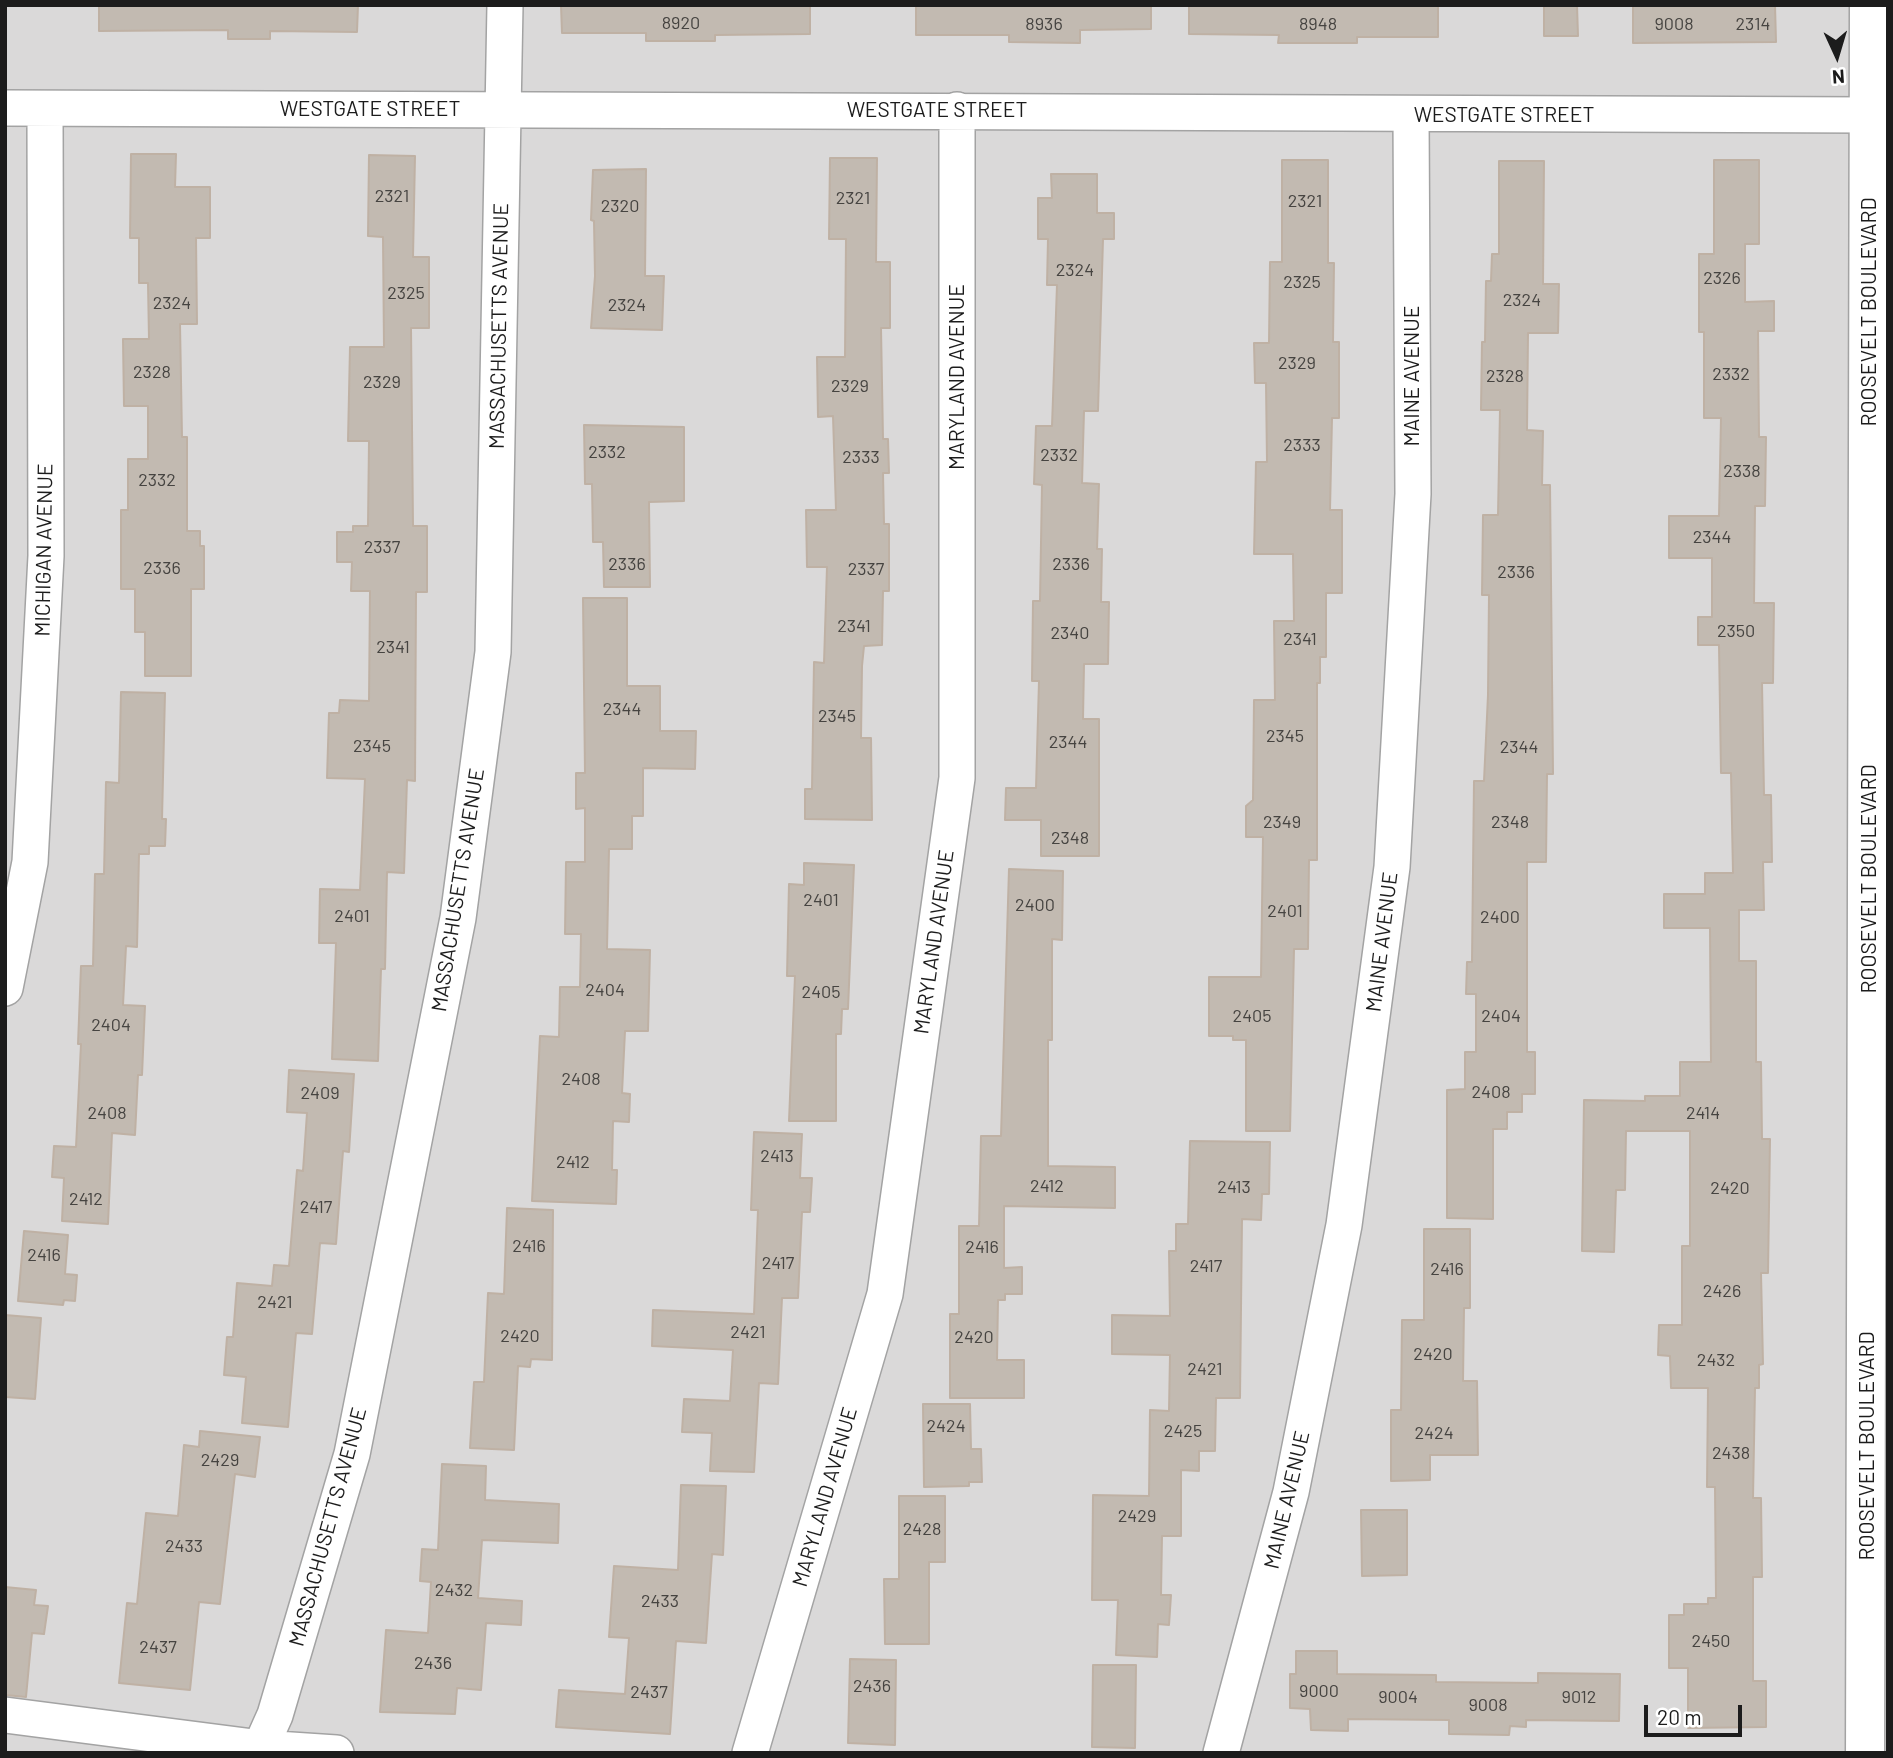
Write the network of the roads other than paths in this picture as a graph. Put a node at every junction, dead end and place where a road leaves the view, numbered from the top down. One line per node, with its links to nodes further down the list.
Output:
1 (505, 5): 5 (street, MASSACHUSETTS AVENUE)
2 (1869, 5): 8 (street, ROOSEVELT BOULEVARD)
3 (5, 108): 4 (street, WESTGATE STREET)
4 (45, 109): 5 (street, WESTGATE STREET); 10 (street, MICHIGAN AVENUE)
5 (502, 110): 6 (street, WESTGATE STREET); 12 (street, MASSACHUSETTS AVENUE)
6 (957, 110): 7 (street, WESTGATE STREET); 14 (street, MARYLAND AVENUE)
7 (1411, 115): 8 (street, WESTGATE STREET); 15 (street, MAINE AVENUE)
8 (1869, 115): 9 (street, ROOSEVELT BOULEVARD)
9 (1878, 835): 16 (street, ROOSEVELT BOULEVARD)
10 (5, 988)
11 (5, 1716): 12 (street)
12 (259, 1750): 13 (street)
13 (336, 1753)
14 (750, 1753)
15 (1221, 1753)
16 (1865, 1753)

